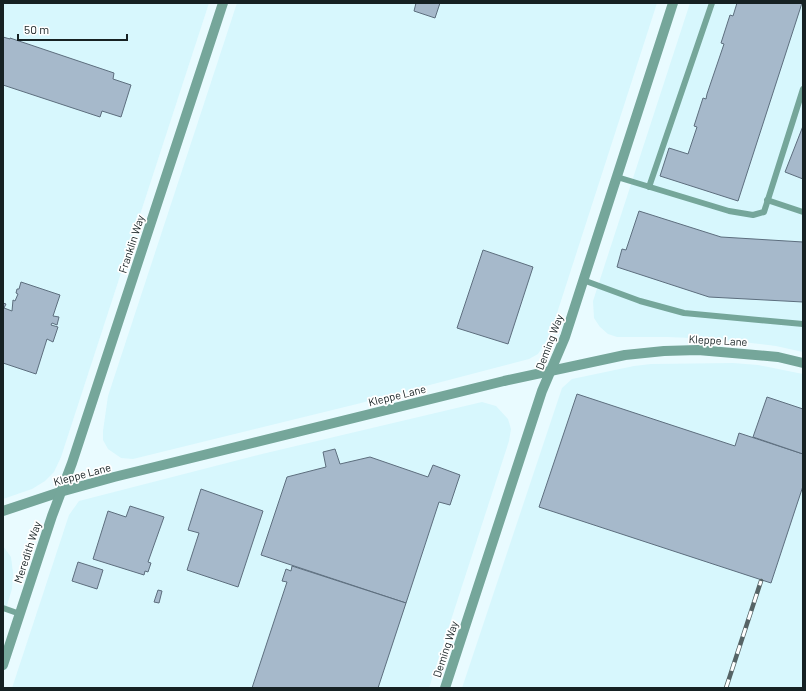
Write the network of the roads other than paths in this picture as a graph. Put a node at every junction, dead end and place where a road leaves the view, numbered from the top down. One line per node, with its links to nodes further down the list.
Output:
1 (223, 3): 13 (street, Franklin Way)
2 (673, 3): 5 (street, Deming Way)
3 (712, 3): 6 (lane)
4 (803, 91): 7 (lane)
5 (617, 177): 6 (lane); 9 (street, Deming Way)
6 (649, 187): 7 (lane)
7 (768, 200): 8 (lane)
8 (803, 212)
9 (583, 280): 10 (lane); 12 (street, Deming Way)
10 (803, 324)
11 (803, 363): 12 (street, Kleppe Lane)
12 (551, 370): 13 (street, Kleppe Lane); 18 (street, Deming Way)
13 (60, 492): 14 (street, Kleppe Lane); 16 (street, Meredith Way)
14 (3, 511)
15 (3, 608): 16 (lane)
16 (20, 614): 17 (street, Meredith Way)
17 (3, 665)
18 (445, 688)

